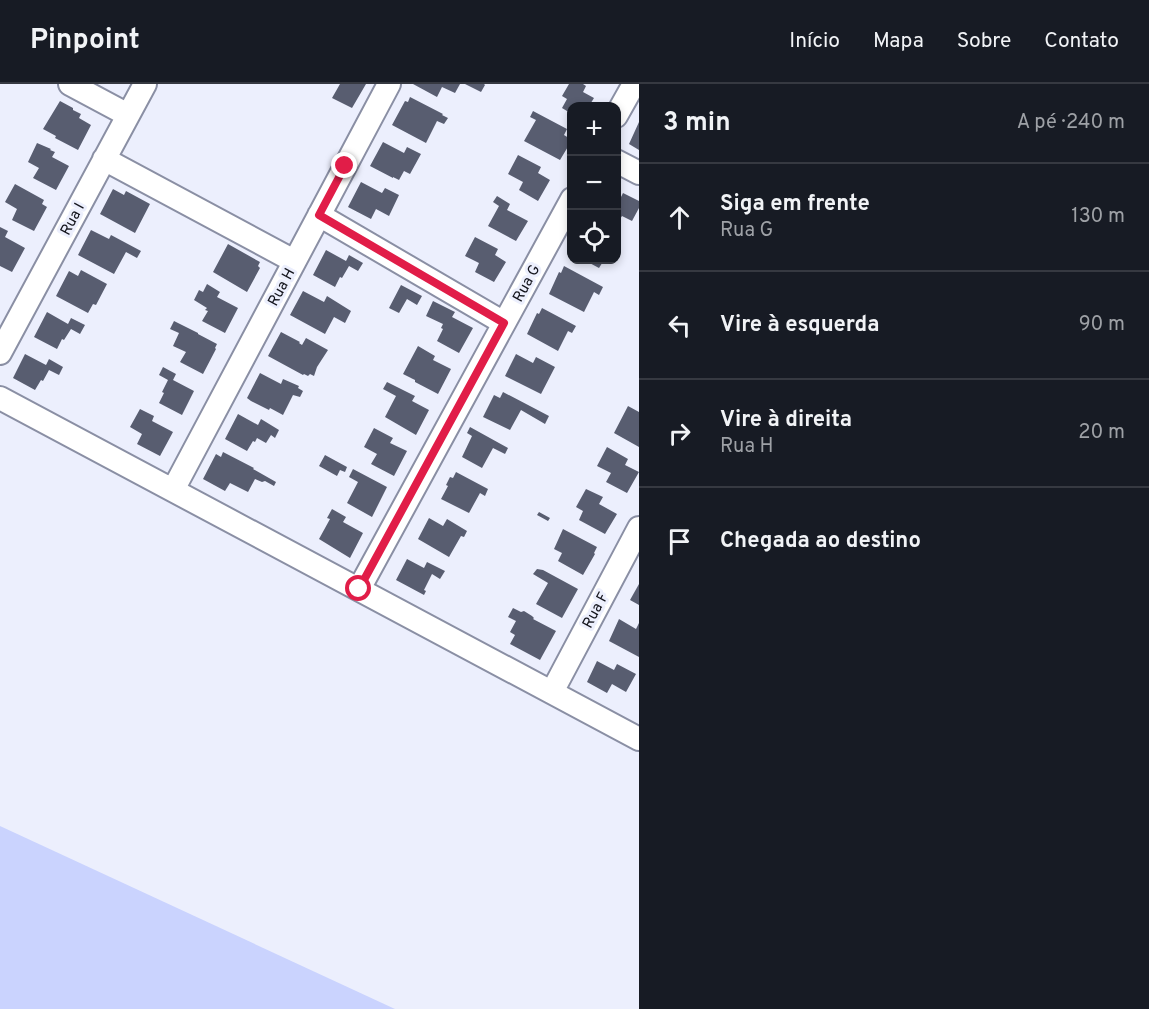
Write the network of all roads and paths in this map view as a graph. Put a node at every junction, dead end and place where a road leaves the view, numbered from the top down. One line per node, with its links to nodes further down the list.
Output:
1 (70, 84): 6 (street)
2 (145, 84): 6 (street, Rua I)
3 (389, 84): 11 (street, Rua H)
4 (634, 84): 5 (street)
5 (621, 107)
6 (128, 115): 7 (street, Rua I)
7 (104, 159): 12 (street); 14 (street, Rua I)
8 (621, 163): 9 (street)
9 (639, 173)
10 (567, 208): 13 (street, Rua G)
11 (319, 215): 12 (street, Rua H); 13 (street)
12 (294, 261): 16 (street, Rua H)
13 (504, 323): 18 (street, Rua G)
14 (0, 353)
15 (0, 398): 16 (street)
16 (173, 490): 18 (street)
17 (639, 528): 19 (street, Rua F)
18 (359, 589): 19 (street)
19 (552, 692): 20 (street)
20 (639, 739)

